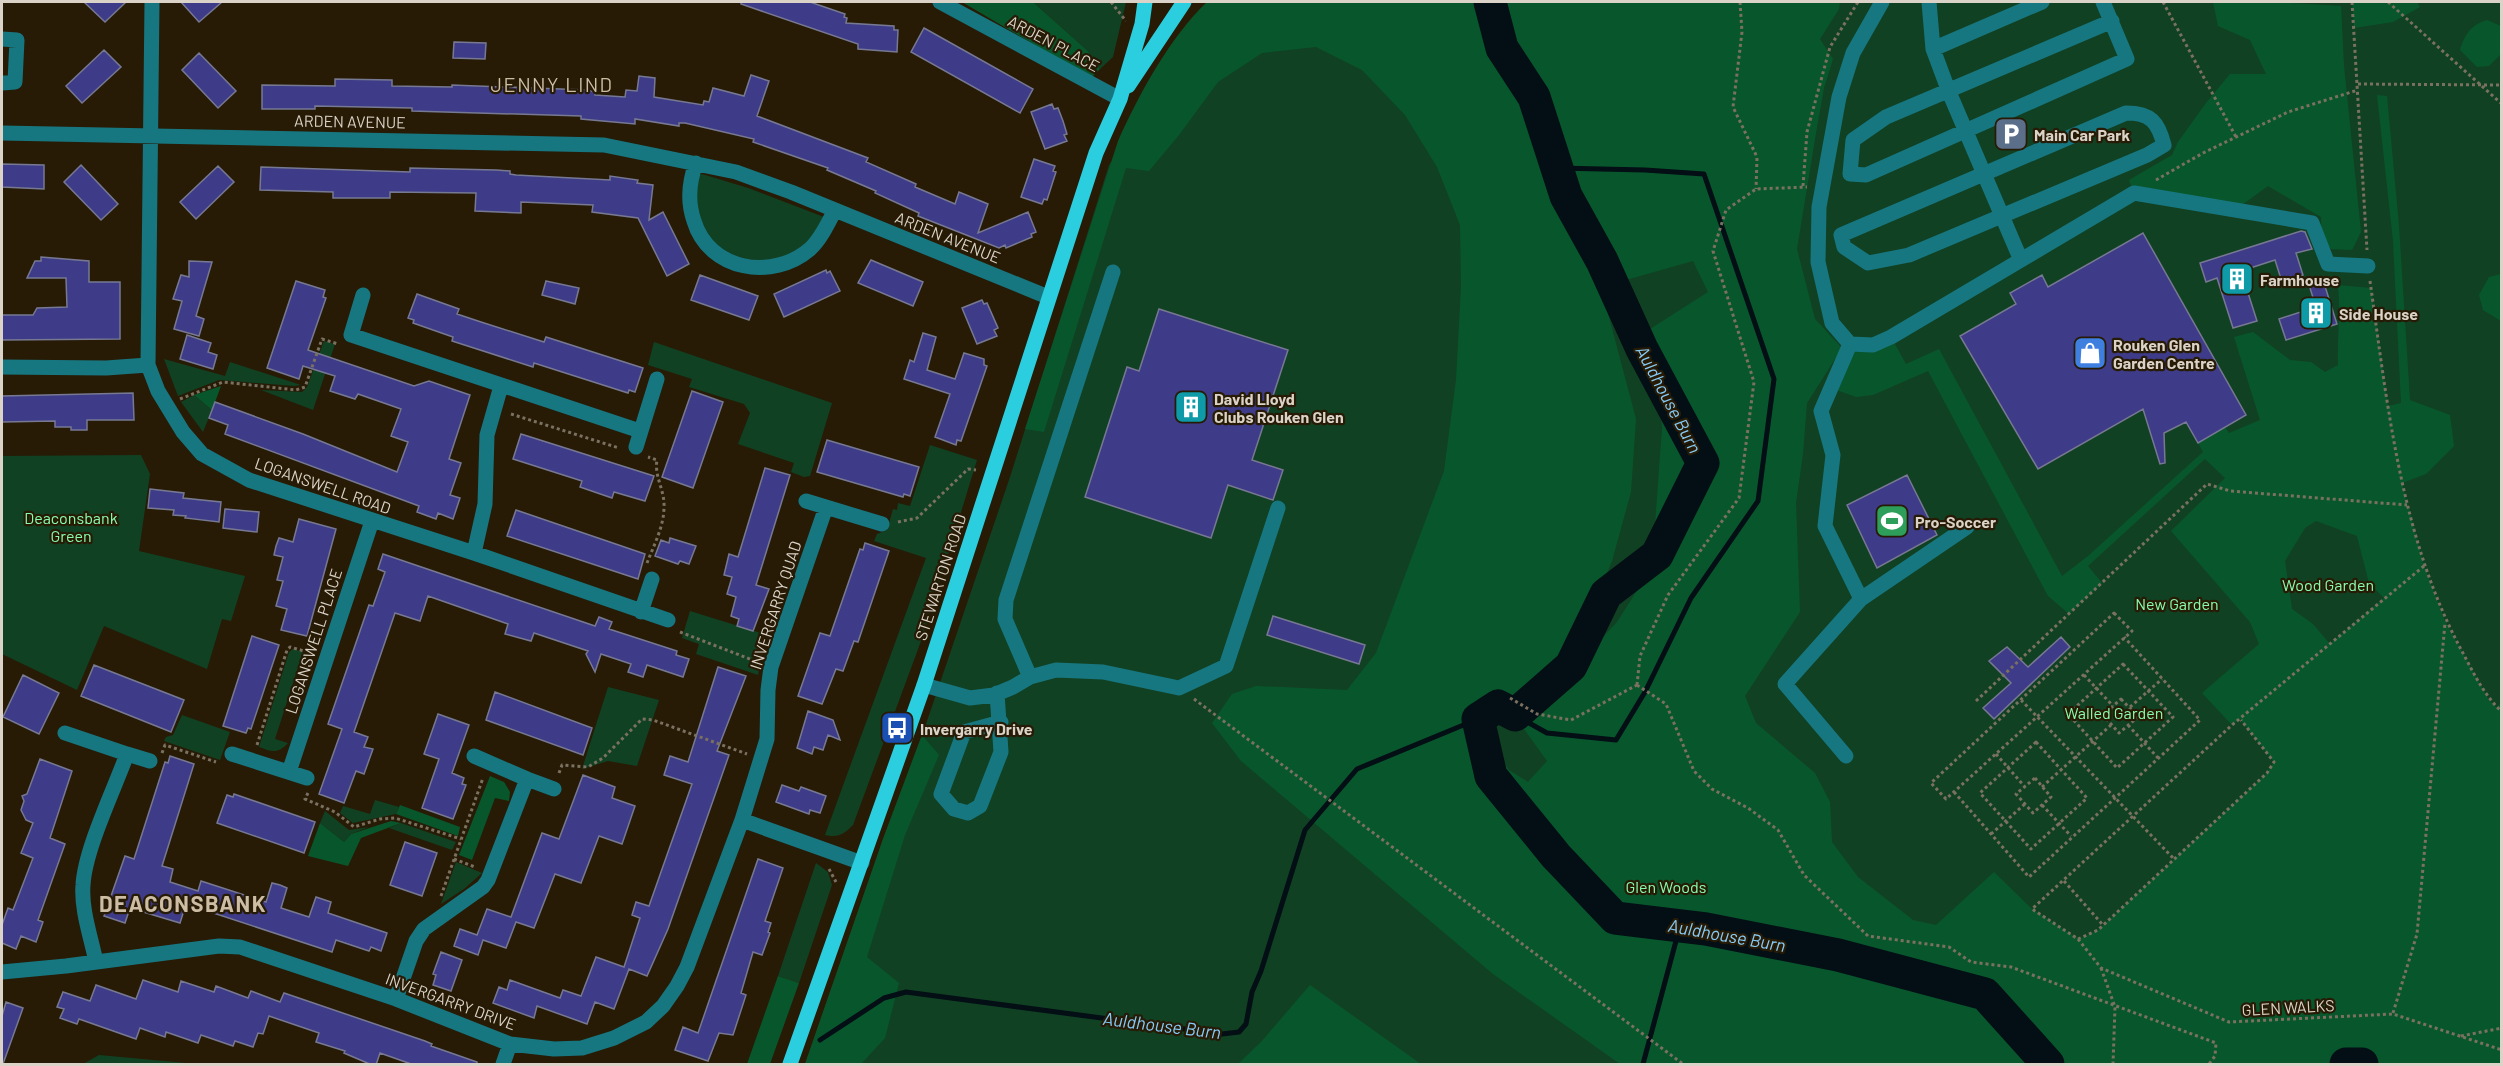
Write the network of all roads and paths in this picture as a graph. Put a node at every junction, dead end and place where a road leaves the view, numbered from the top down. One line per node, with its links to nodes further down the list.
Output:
1 (152, 2): 26 (street, LOGANSWELL ROAD)
2 (940, 2): 22 (street, ARDEN PLACE)
3 (1145, 2): 22 (main road, STEWARTON ROAD)
4 (1184, 2): 22 (main road, STEWARTON ROAD)
5 (1740, 2): 31 (path)
6 (1882, 2): 30 (street)
7 (1929, 2): 15 (street)
8 (2042, 2): 15 (street)
9 (2103, 2): 13 (street)
10 (2163, 2): 27 (path)
11 (2352, 2): 17 (path)
12 (2388, 2): 18 (path)
13 (2112, 21): 21 (street); 24 (street)
14 (2, 39): 16 (street)
15 (1933, 49): 21 (street)
16 (2, 83)
17 (2358, 84): 18 (path); 20 (path)
18 (2479, 84): 19 (path); 23 (path)
19 (2502, 85)
20 (2358, 90): 27 (path); 36 (path)
21 (1949, 92): 24 (street); 24 (street)
22 (1120, 99): 39 (main road, STEWARTON ROAD)
23 (2502, 104)
24 (1965, 130): 29 (street)
25 (2, 133): 26 (street, ARDEN AVENUE)
26 (150, 135): 28 (street, ARDEN AVENUE); 42 (street, LOGANSWELL ROAD)
27 (2236, 137): 32 (path)
28 (696, 163): 33 (street, ARDEN AVENUE); 33 (street)
29 (1984, 174): 34 (street); 34 (street); 34 (street)
30 (1823, 186): 31 (path); 41 (street)
31 (1756, 189): 72 (path)
32 (2134, 193): 35 (street); 36 (street)
33 (835, 210): 39 (street, ARDEN AVENUE)
34 (2002, 215): 35 (street)
35 (2020, 258): 41 (street)
36 (2368, 266): 52 (path)
37 (1113, 272): 69 (street)
38 (363, 295): 40 (street)
39 (1048, 297): 50 (main road, STEWARTON ROAD)
40 (351, 335): 45 (street); 46 (path)
41 (1850, 344): 61 (street)
42 (148, 365): 43 (street); 46 (street, LOGANSWELL ROAD)
43 (2, 367)
44 (657, 379): 48 (street)
45 (501, 386): 47 (street); 48 (street)
46 (166, 406): 55 (street, LOGANSWELL ROAD)
47 (495, 408): 49 (path); 58 (street)
48 (640, 431): 49 (street)
49 (635, 451): 60 (path)
50 (993, 473): 56 (path); 71 (main road, STEWARTON ROAD)
51 (806, 501): 53 (street)
52 (2407, 505): 59 (path); 79 (path)
53 (826, 507): 56 (street); 67 (street, INVERGARRY QUAD)
54 (1278, 508): 73 (street)
55 (372, 520): 58 (street, LOGANSWELL ROAD); 66 (street, LOGANSWELL PLACE)
56 (882, 524)
57 (1966, 527): 61 (street)
58 (474, 553): 62 (street, LOGANSWELL ROAD)
59 (2424, 566): 64 (path); 84 (path)
60 (652, 579): 62 (street)
61 (1861, 599): 95 (street)
62 (641, 612): 63 (street, LOGANSWELL ROAD)
63 (668, 620): 67 (path)
64 (2445, 621): 82 (path); 134 (path)
65 (2124, 637): 68 (path); 70 (path); 78 (path)
66 (327, 657): 99 (path); 104 (street, LOGANSWELL PLACE)
67 (771, 667): 98 (street, INVERGARRY QUAD)
68 (2084, 675): 74 (path); 83 (path)
69 (1030, 677): 73 (street); 76 (street)
70 (2162, 678): 75 (path); 97 (path)
71 (924, 685): 76 (street); 123 (main road, STEWARTON ROAD)
72 (1636, 685): 77 (path); 133 (path)
73 (1179, 688): 141 (path)
74 (2096, 688): 75 (path); 80 (path); 89 (path)
75 (2148, 691): 81 (path); 90 (path)
76 (997, 693): 85 (street)
77 (1510, 698)
78 (2021, 700): 83 (path); 110 (path)
79 (1976, 701)
80 (2113, 706): 81 (path); 86 (path)
81 (2130, 707): 87 (path)
82 (2502, 712)
83 (2038, 716): 93 (path); 96 (path)
84 (2240, 719): 114 (path); 122 (path)
85 (1001, 722): 85 (street)
86 (2111, 725): 87 (path); 89 (path)
87 (2128, 725): 90 (path)
88 (65, 733): 91 (street)
89 (2093, 741): 90 (path); 96 (path)
90 (2145, 743): 97 (path)
91 (127, 754): 100 (street); 129 (street)
92 (232, 754): 99 (street); 100 (path)
93 (1996, 754): 102 (path); 110 (path)
94 (474, 756): 101 (street)
95 (1846, 756)
96 (2076, 756): 103 (path); 111 (path)
97 (2158, 758): 111 (path)
98 (762, 759): 109 (path); 115 (street, INVERGARRY QUAD)
99 (252, 760): 104 (street)
100 (150, 761)
101 (489, 763): 106 (street); 120 (path)
102 (2008, 768): 103 (path); 107 (path); 116 (path)
103 (2061, 770): 108 (path); 117 (path)
104 (289, 772): 105 (street)
105 (307, 778): 120 (path)
106 (527, 779): 109 (street); 124 (street)
107 (2025, 787): 108 (path); 112 (path)
108 (2042, 787): 113 (path)
109 (554, 789)
110 (1953, 792): 118 (path)
111 (2116, 797): 114 (path); 119 (path)
112 (2025, 804): 113 (path); 116 (path)
113 (2042, 805): 117 (path)
114 (2134, 816): 122 (path); 125 (path)
115 (742, 820): 123 (street); 137 (street, INVERGARRY DRIVE)
116 (2006, 821): 117 (path); 118 (path)
117 (2060, 824): 119 (path)
118 (1991, 834): 119 (path)
119 (2072, 837)
120 (461, 839): 121 (path)
121 (454, 859): 124 (path); 126 (path)
122 (2174, 859): 127 (path)
123 (862, 863): 140 (main road, STEWARTON ROAD)
124 (491, 874): 126 (street)
125 (2064, 881): 127 (path); 128 (path, GLEN WALKS)
126 (441, 916): 132 (street)
127 (2103, 926): 128 (path)
128 (2078, 939): 130 (path, GLEN WALKS)
129 (96, 962): 131 (street, INVERGARRY DRIVE); 132 (street, INVERGARRY DRIVE)
130 (2101, 968): 133 (path); 134 (path, GLEN WALKS)
131 (2, 972)
132 (396, 999): 137 (street, INVERGARRY DRIVE)
133 (2115, 1007): 142 (path); 143 (path)
134 (2393, 1014): 136 (path, GLEN WALKS)
135 (2502, 1028): 136 (path)
136 (2459, 1036): 138 (path, GLEN WALKS)
137 (510, 1044): 139 (street)
138 (2502, 1050)
139 (503, 1065)
140 (790, 1065)
141 (1683, 1065)
142 (2113, 1065)
143 (2209, 1065)

